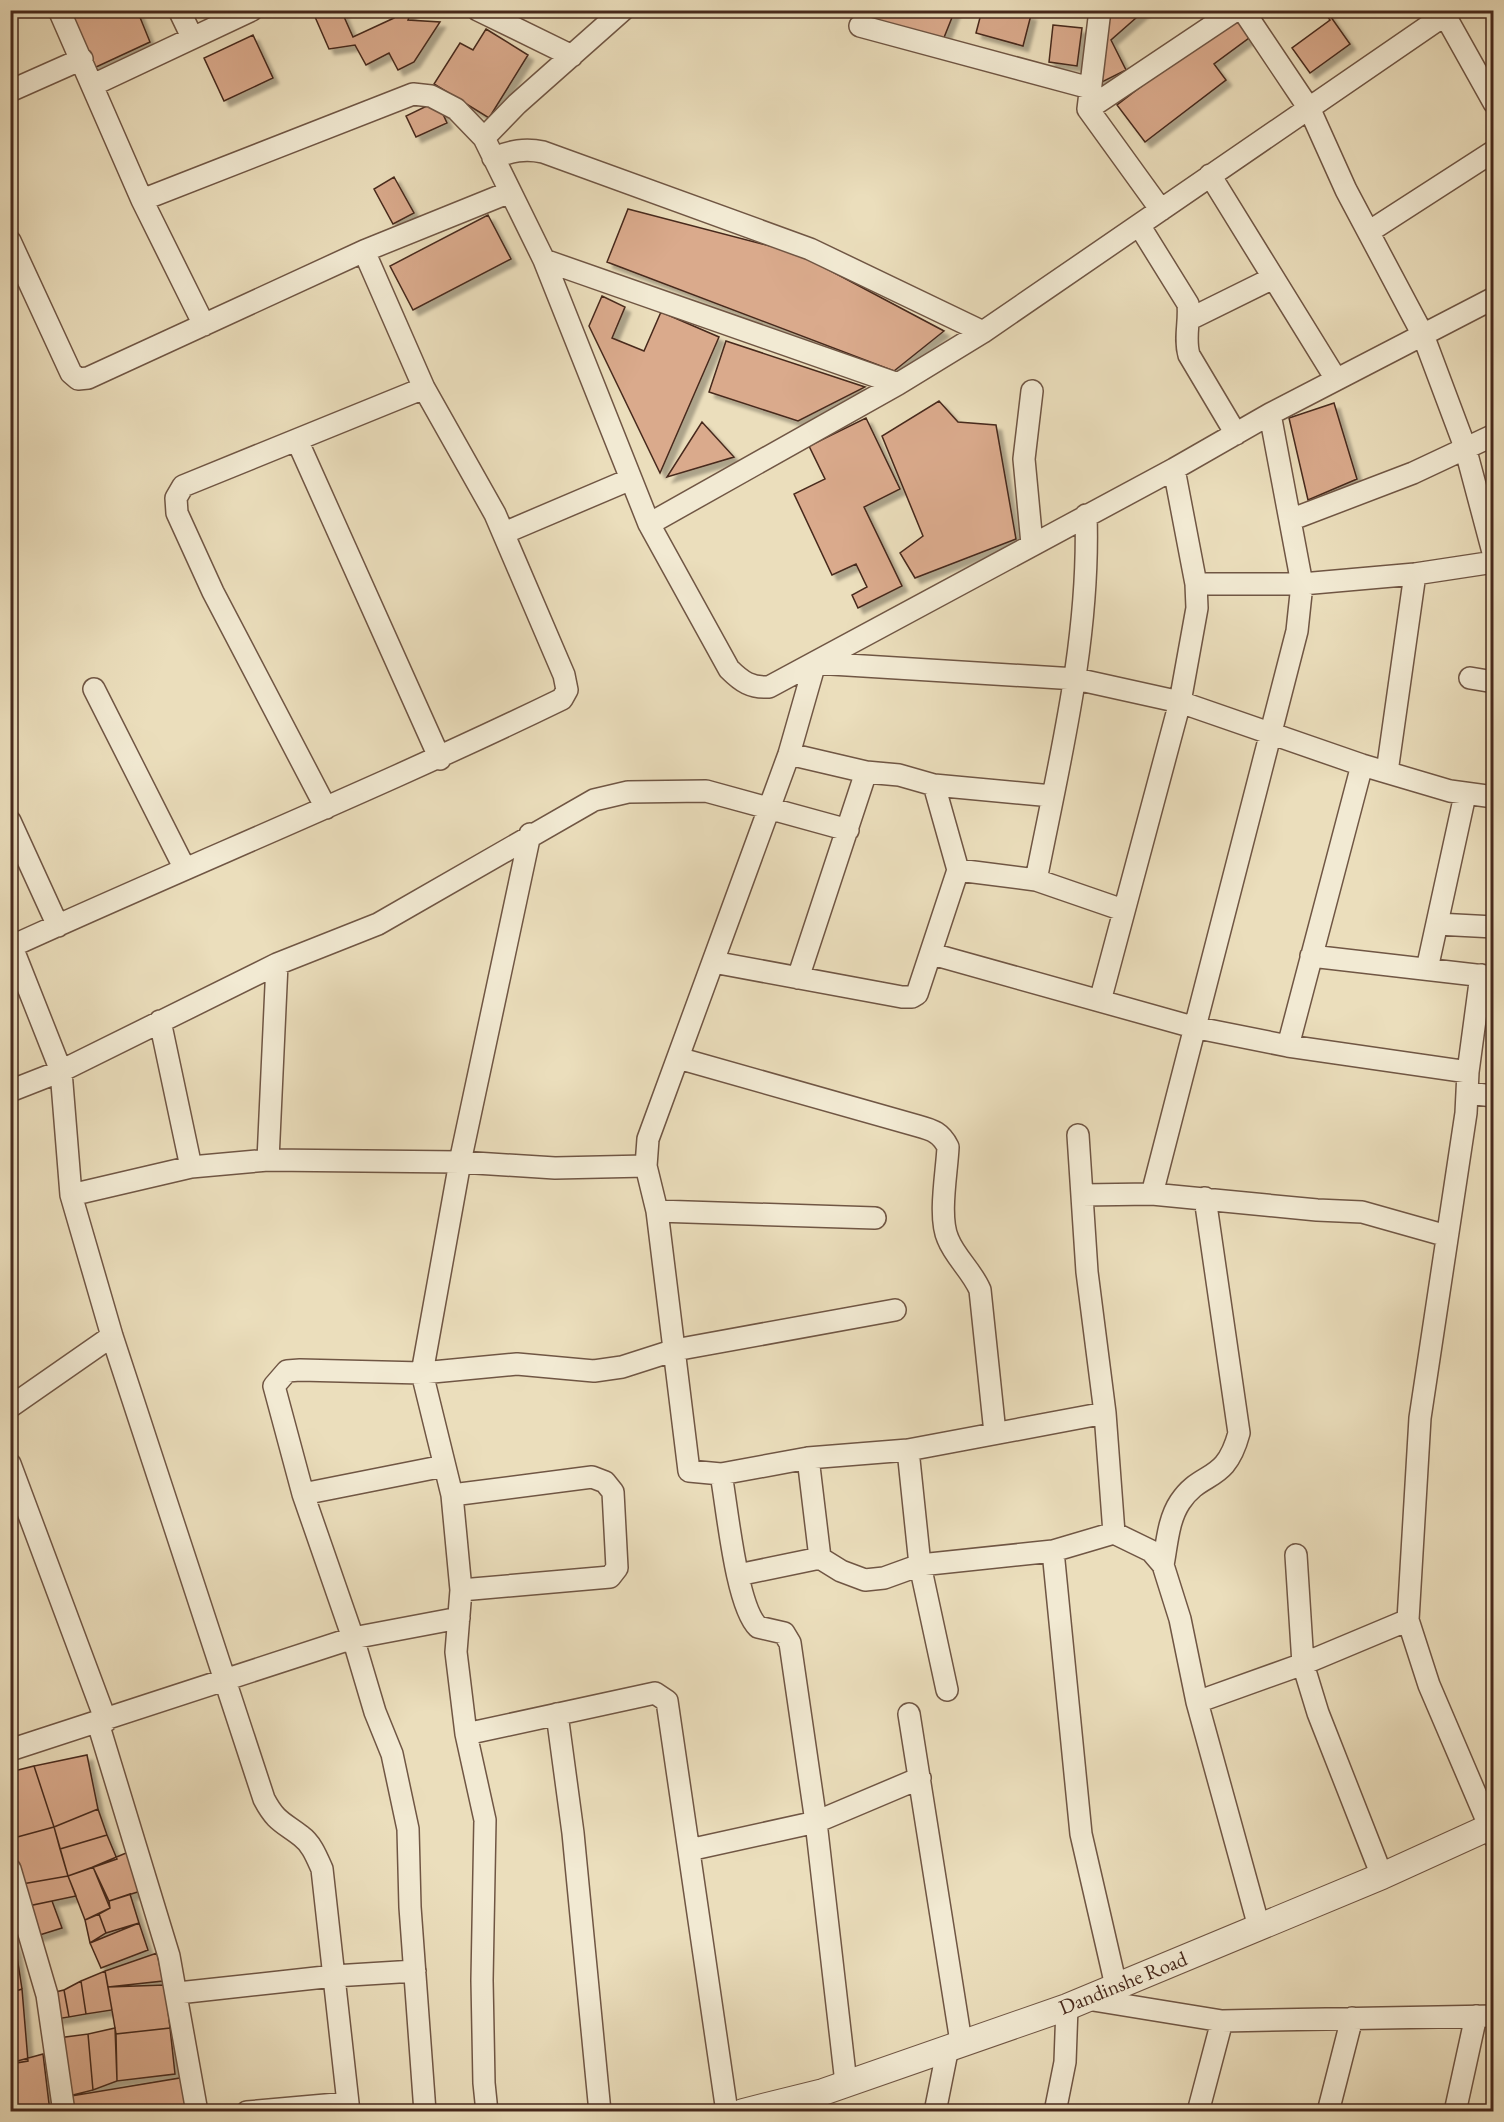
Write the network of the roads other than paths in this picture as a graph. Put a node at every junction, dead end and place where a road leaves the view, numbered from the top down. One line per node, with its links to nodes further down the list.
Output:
1 (59, 10): 13 (street)
2 (179, 10): 11 (street)
3 (252, 10): 11 (street)
4 (478, 10): 12 (street)
5 (622, 10): 12 (street)
6 (1100, 10): 15 (street)
7 (1236, 10): 18 (street)
8 (1243, 10): 19 (street)
9 (1447, 12): 17 (street); 19 (street)
10 (860, 26): 15 (street)
11 (192, 37): 14 (street)
12 (572, 56): 20 (street)
13 (82, 59): 14 (street); 16 (street)
14 (93, 85): 25 (street)
15 (1090, 88): 18 (street)
16 (10, 91)
17 (1494, 103)
18 (1088, 109): 26 (street)
19 (1310, 110): 23 (street); 28 (street)
20 (484, 138): 22 (street); 25 (street)
21 (1494, 150): 28 (street)
22 (493, 158): 24 (street); 36 (street)
23 (1210, 175): 26 (street); 32 (street)
24 (510, 192): 30 (street); 31 (street)
25 (142, 200): 35 (street)
26 (1161, 210): 27 (street)
27 (1139, 225): 34 (street); 36 (street)
28 (1370, 231): 37 (street)
29 (10, 242): 35 (street)
30 (364, 251): 35 (street); 40 (street)
31 (543, 260): 39 (street); 48 (street)
32 (1274, 278): 34 (street); 38 (street)
33 (1494, 298): 37 (street)
34 (1190, 319): 43 (street)
35 (204, 325)
36 (983, 332): 39 (street)
37 (1423, 335): 38 (street); 46 (street)
38 (1336, 379): 42 (street)
39 (898, 384): 51 (street)
40 (424, 388): 45 (street); 52 (street)
41 (1032, 391): 53 (street)
42 (1270, 414): 43 (street); 50 (street)
43 (1236, 434): 47 (street)
44 (1494, 435): 46 (street)
45 (297, 440): 67 (street); 75 (street)
46 (1465, 447): 50 (street); 54 (street)
47 (1174, 469): 49 (street); 57 (street)
48 (632, 479): 51 (street); 52 (street)
49 (1086, 514): 53 (street); 61 (street)
50 (1290, 520): 58 (street)
51 (649, 524): 59 (street)
52 (504, 533): 67 (street)
53 (1032, 544): 59 (street)
54 (1494, 556)
55 (1494, 562): 56 (street)
56 (1415, 573): 58 (street); 70 (street)
57 (1196, 584): 58 (street); 64 (street)
58 (1302, 584): 65 (street)
59 (815, 663): 61 (street); 66 (street)
60 (1470, 678): 62 (street)
61 (1076, 679): 64 (street); 73 (street)
62 (1494, 682)
63 (94, 688): 80 (street)
64 (1180, 702): 65 (street); 83 (street)
65 (1270, 734): 68 (street); 97 (street)
66 (789, 754): 69 (street); 76 (street)
67 (440, 759): 75 (street)
68 (1362, 765): 70 (street); 89 (street)
69 (866, 772): 71 (street); 78 (street)
70 (1387, 772): 72 (street)
71 (934, 785): 73 (street); 81 (street)
72 (1466, 795): 74 (street); 84 (street)
73 (1052, 796): 82 (street)
74 (1494, 797)
75 (326, 808): 80 (street)
76 (769, 809): 78 (street); 79 (street); 90 (street)
77 (10, 821): 85 (street)
78 (848, 831): 94 (street)
79 (530, 834): 91 (street); 106 (street)
80 (185, 869): 85 (street)
81 (958, 870): 82 (street); 88 (street)
82 (1036, 880): 83 (street)
83 (1123, 910): 95 (street)
84 (1437, 924): 86 (street); 92 (street)
85 (58, 926): 87 (street)
86 (1494, 927)
87 (11, 947): 100 (street)
88 (932, 954): 94 (street); 95 (street)
89 (1311, 956): 92 (street); 98 (street)
90 (713, 962): 94 (street); 99 (street)
91 (277, 964): 96 (street); 105 (street)
92 (1427, 969): 93 (street)
93 (1487, 976): 101 (street)
94 (798, 978)
95 (1100, 1001): 97 (street)
96 (160, 1021): 100 (street); 108 (street)
97 (1193, 1027): 98 (street); 109 (street)
98 (1288, 1046): 101 (street)
99 (678, 1058): 107 (street); 122 (street)
100 (61, 1071): 102 (street); 110 (street)
101 (1468, 1083): 103 (street); 115 (street)
102 (10, 1090)
103 (1494, 1096)
104 (1078, 1135): 111 (street)
105 (268, 1161): 106 (street); 108 (street)
106 (460, 1162): 107 (street); 119 (street)
107 (646, 1166): 113 (street)
108 (191, 1167): 110 (street)
109 (1152, 1194): 111 (street); 112 (street)
110 (71, 1195): 117 (street)
111 (1082, 1195): 121 (street)
112 (1206, 1198): 115 (street); 135 (street)
113 (657, 1211): 114 (street); 118 (street)
114 (874, 1218)
115 (1447, 1236): 139 (street)
116 (895, 1310): 118 (street)
117 (112, 1336): 120 (street); 142 (street)
118 (675, 1350): 119 (street); 127 (street)
119 (422, 1373): 126 (street); 128 (street)
120 (10, 1407)
121 (1105, 1413): 122 (street); 130 (street)
122 (995, 1434): 123 (street)
123 (908, 1450): 124 (street); 134 (street)
124 (808, 1458): 127 (street); 133 (street)
125 (10, 1464): 147 (street)
126 (444, 1466): 128 (street); 129 (street)
127 (721, 1474): 136 (street)
128 (303, 1494): 140 (street)
129 (452, 1495): 137 (street); 137 (street)
130 (1114, 1533): 131 (street); 135 (street)
131 (1053, 1551): 134 (street); 160 (street)
132 (1296, 1555): 141 (street)
133 (820, 1558): 134 (street); 136 (street)
134 (920, 1565): 143 (street)
135 (1163, 1565): 144 (street)
136 (738, 1575): 151 (street)
137 (461, 1590): 138 (street)
138 (459, 1618): 140 (street); 148 (street)
139 (1408, 1620): 141 (street); 152 (street)
140 (353, 1638): 142 (street); 158 (street)
141 (1303, 1664): 144 (street); 155 (street)
142 (225, 1680): 147 (street); 159 (street)
143 (947, 1690)
144 (1197, 1702): 157 (street)
145 (557, 1714): 148 (street); 153 (street); 175 (street)
146 (909, 1714): 150 (street)
147 (102, 1722): 149 (street); 161 (street)
148 (466, 1734): 174 (street)
149 (10, 1750)
150 (920, 1778): 151 (street); 166 (street)
151 (816, 1822): 153 (street); 167 (street)
152 (1493, 1830): 155 (street, Dandinshe Road)
153 (689, 1850): 176 (street)
154 (10, 1869): 156 (street)
155 (1382, 1876): 157 (street, Dandinshe Road)
156 (16, 1910): 170 (street)
157 (1259, 1927): 160 (street, Dandinshe Road)
158 (415, 1971): 159 (street); 173 (street)
159 (334, 1976): 161 (street); 169 (street)
160 (1116, 1986): 162 (street, Dandinshe Road)
161 (178, 1993): 171 (street)
162 (1077, 2003): 165 (street); 166 (street, Dandinshe Road); 179 (street)
163 (1485, 2016): 164 (street); 182 (street)
164 (1352, 2018): 165 (street); 181 (street)
165 (1222, 2021): 180 (street)
166 (955, 2044): 167 (street, Dandinshe Road); 178 (street)
167 (846, 2083): 168 (street, Dandinshe Road)
168 (806, 2104): 177 (street, Dandinshe Road)
169 (349, 2107): 172 (street)
170 (64, 2112)
171 (197, 2112)
172 (247, 2112)
173 (426, 2112)
174 (488, 2112)
175 (600, 2112)
176 (727, 2112)
177 (743, 2112)
178 (935, 2112)
179 (1055, 2112)
180 (1198, 2112)
181 (1328, 2112)
182 (1455, 2112)

